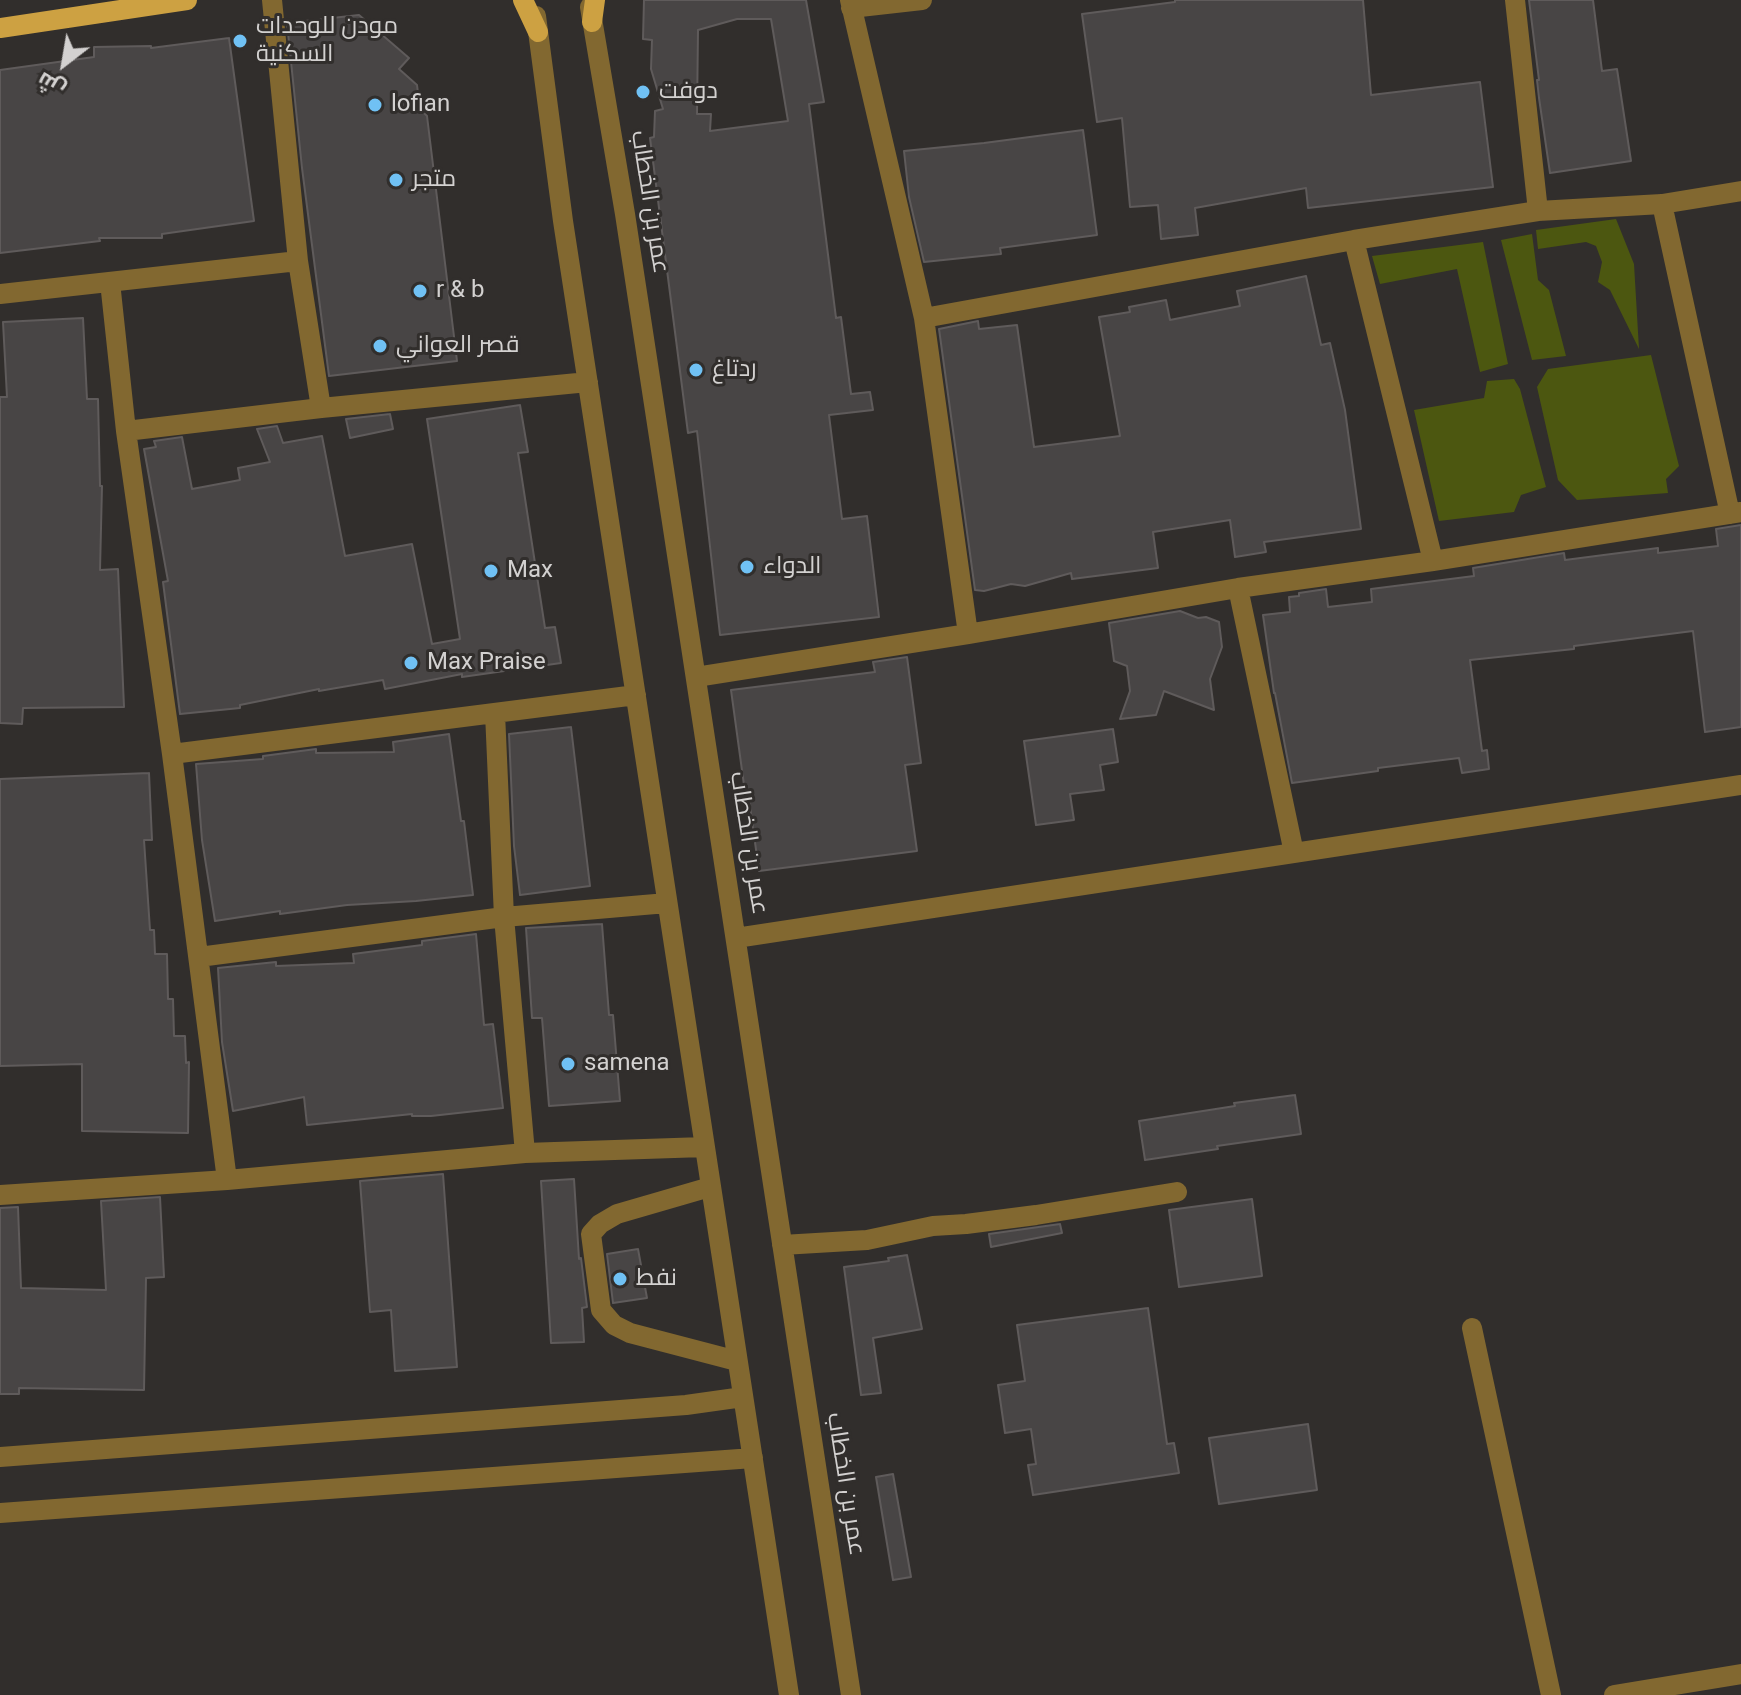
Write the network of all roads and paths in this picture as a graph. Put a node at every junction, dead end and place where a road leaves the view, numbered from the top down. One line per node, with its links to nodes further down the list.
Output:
1 (187, 0): 11 (main road)
2 (272, 0): 17 (street)
3 (523, 0): 12 (main road)
4 (533, 0): 12 (street)
5 (588, 0): 10 (street, عمر بن الخطاب)
6 (595, 0): 10 (main road)
7 (922, 0): 9 (street)
8 (1515, 0): 15 (street)
9 (851, 4): 20 (street)
10 (592, 22): 28 (street, عمر بن الخطاب)
11 (0, 28)
12 (538, 32): 21 (street)
13 (1741, 191): 14 (street)
14 (1662, 204): 15 (street); 24 (street)
15 (1538, 211): 16 (street)
16 (1354, 240): 20 (street); 25 (street)
17 (298, 261): 18 (street); 22 (street)
18 (110, 282): 19 (street); 23 (street)
19 (0, 294)
20 (924, 318): 27 (street)
21 (588, 382): 22 (street); 29 (street)
22 (321, 408): 23 (street)
23 (126, 431): 31 (street)
24 (1736, 513): 25 (street)
25 (1433, 561): 26 (street)
26 (1238, 588): 27 (street); 33 (street)
27 (968, 634): 28 (street)
28 (696, 677): 36 (street, عمر بن الخطاب)
29 (636, 695): 30 (street); 34 (street)
30 (495, 713): 31 (street); 35 (street)
31 (172, 754): 37 (street)
32 (1741, 785): 33 (street)
33 (1294, 853): 36 (street)
34 (667, 903): 35 (street); 38 (street)
35 (504, 917): 37 (street); 39 (street)
36 (736, 938): 44 (street, عمر بن الخطاب)
37 (199, 957): 40 (street)
38 (704, 1147): 39 (street); 41 (street)
39 (525, 1153): 40 (street)
40 (227, 1180): 43 (street)
41 (710, 1187): 46 (street); 46 (street)
42 (1177, 1192): 44 (street)
43 (0, 1195)
44 (782, 1245): 53 (street, عمر بن الخطاب)
45 (1472, 1328): 54 (street)
46 (737, 1361): 47 (street)
47 (743, 1397): 48 (street); 49 (street)
48 (0, 1457)
49 (753, 1458): 50 (street); 52 (street)
50 (0, 1513)
51 (1741, 1674): 55 (street)
52 (789, 1695)
53 (851, 1695)
54 (1551, 1695)
55 (1614, 1695)

